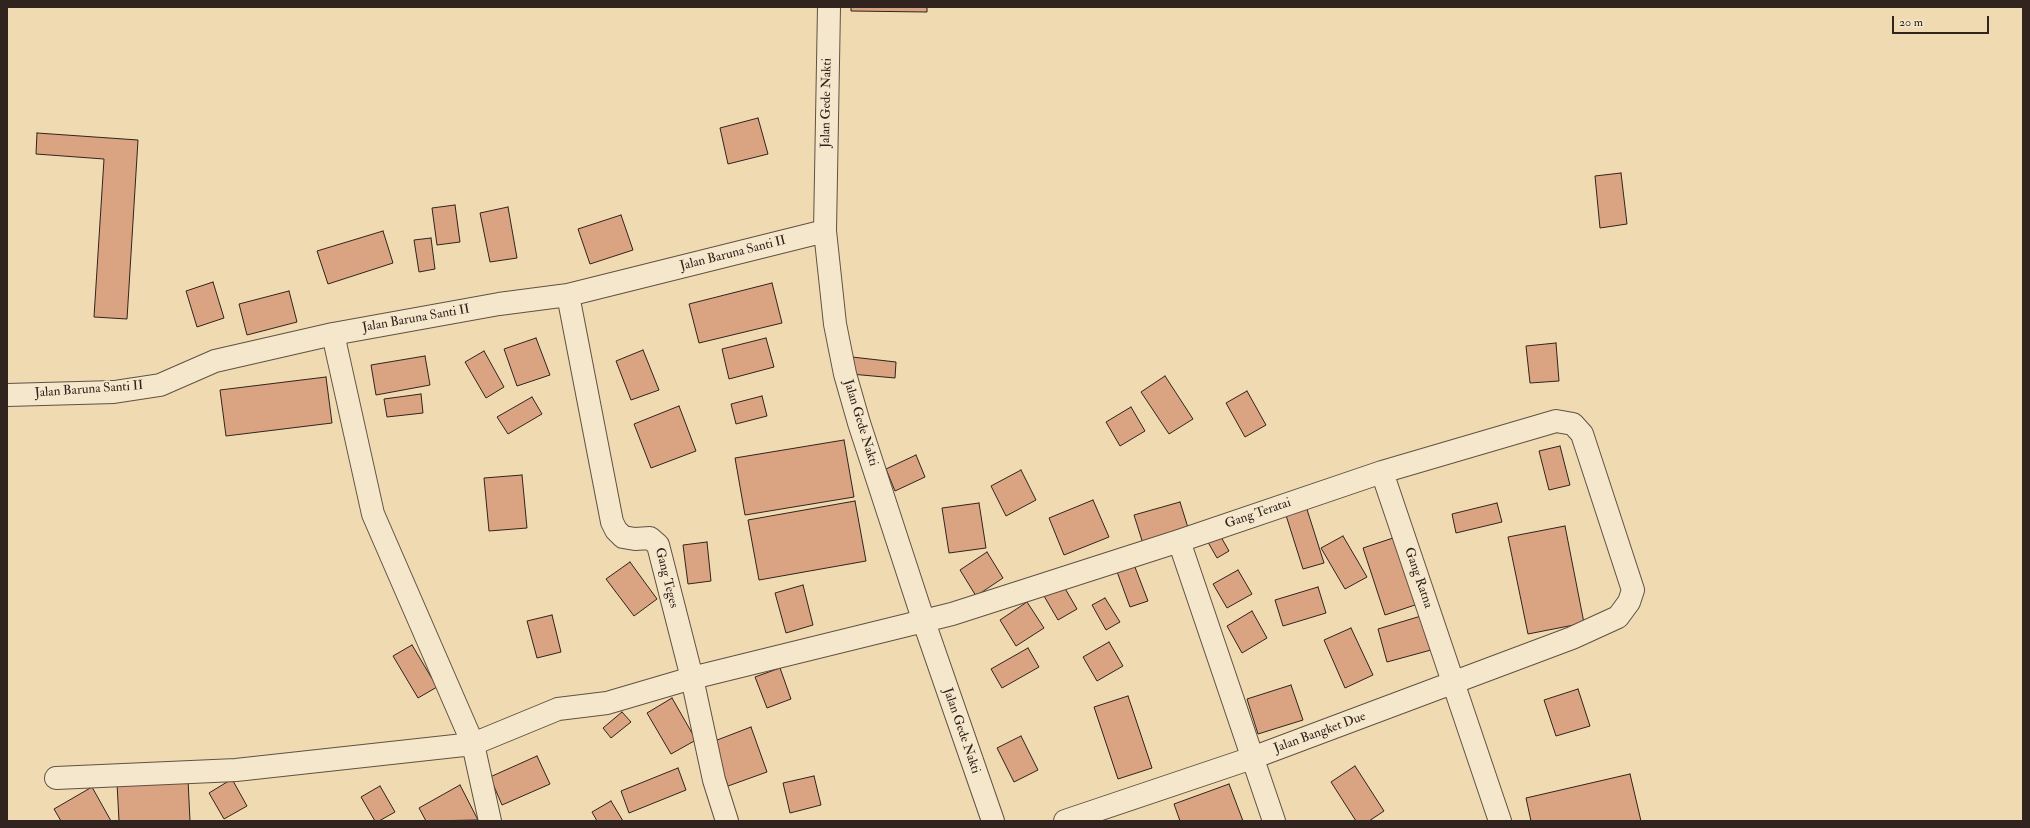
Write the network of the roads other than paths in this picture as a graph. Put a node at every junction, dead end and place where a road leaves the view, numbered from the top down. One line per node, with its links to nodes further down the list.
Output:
1 (829, 7): 2 (street, Jalan Gede Nakti)
2 (824, 231): 3 (street, Jalan Baruna Santi II); 8 (street, Jalan Gede Nakti)
3 (568, 295): 4 (street, Jalan Baruna Santi II); 10 (street, Gang Teges)
4 (333, 334): 5 (street, Jalan Baruna Santi II); 12 (street)
5 (7, 395)
6 (1382, 472): 7 (street, Gang Teratai); 9 (street, Gang Teratai); 11 (street, Gang Ratna)
7 (1178, 541): 8 (street, Gang Teratai); 13 (street)
8 (924, 622): 10 (street, Gang Teratai); 17 (street, Jalan Gede Nakti)
9 (1572, 638): 11 (street, Jalan Bangket Due)
10 (692, 678): 12 (street, Gang Teratai); 16 (street, Gang Teges)
11 (1454, 684): 13 (street, Jalan Bangket Due); 20 (street, Gang Ratna)
12 (473, 744): 14 (street, Gang Teratai); 15 (street)
13 (1252, 758): 18 (street, Jalan Bangket Due); 19 (street)
14 (56, 778)
15 (490, 821)
16 (727, 821)
17 (993, 821)
18 (1065, 821)
19 (1274, 821)
20 (1500, 821)

